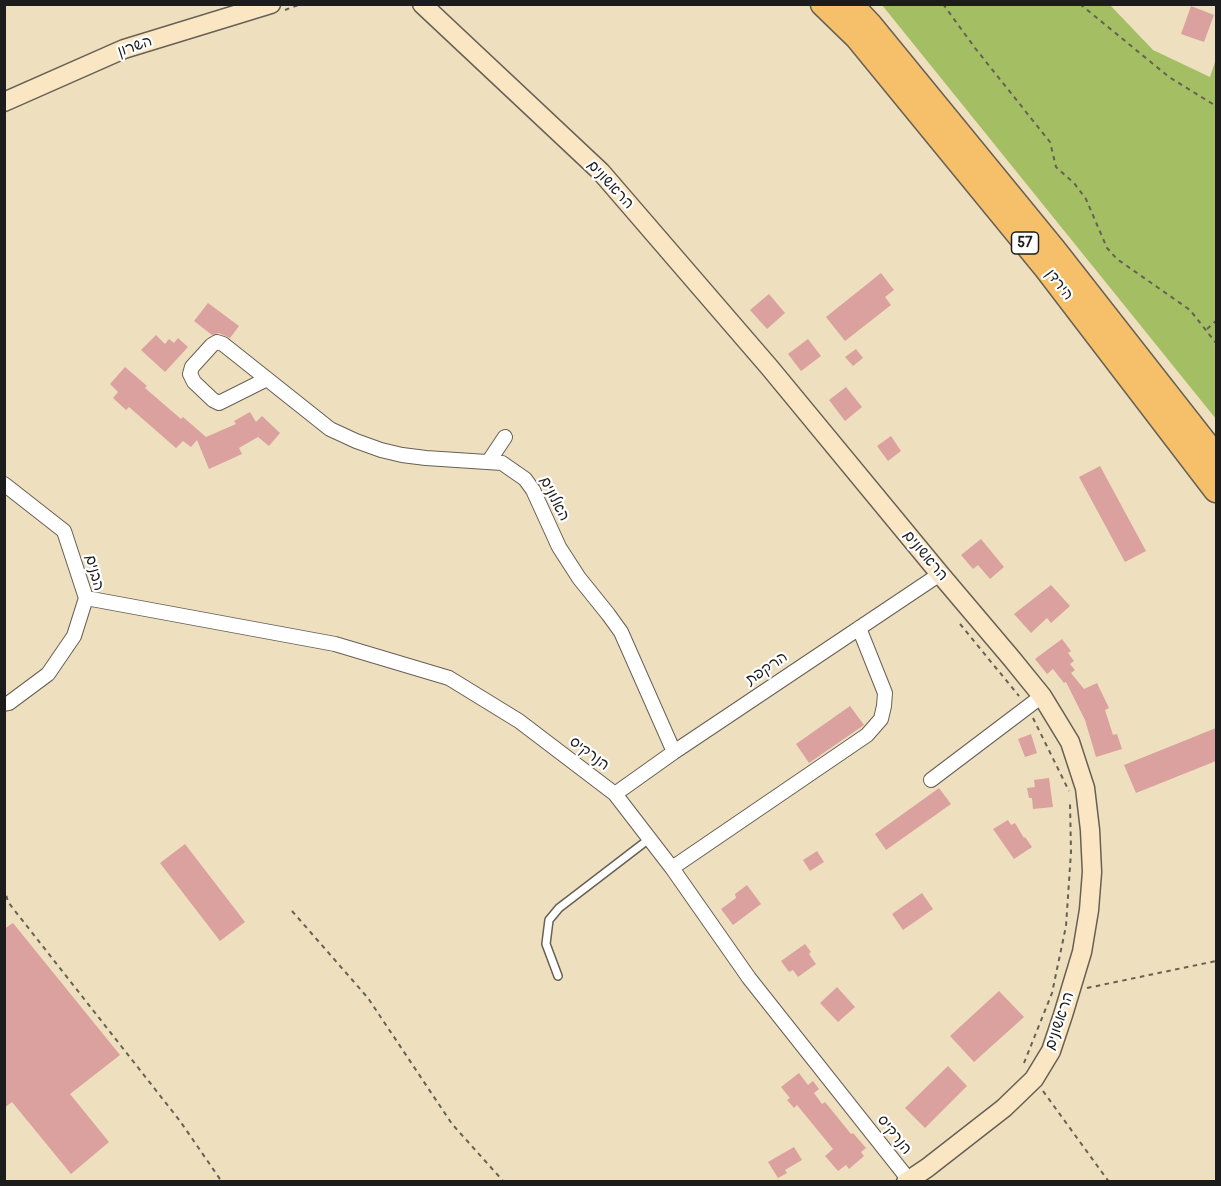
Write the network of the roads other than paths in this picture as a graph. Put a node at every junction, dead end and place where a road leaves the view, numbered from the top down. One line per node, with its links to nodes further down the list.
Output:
1 (271, 4): 5 (street, השרון)
2 (422, 4): 12 (street, הראשונים)
3 (823, 4): 11 (highway, הירדן / 57)
4 (850, 4): 8 (highway, הירדן / 57)
5 (4, 102)
6 (267, 379): 6 (street, האלונים); 9 (street, האלונים)
7 (506, 437): 9 (street)
8 (1216, 457)
9 (489, 461): 17 (street, האלונים)
10 (4, 484): 13 (street, הבנים)
11 (1216, 490)
12 (940, 574): 14 (street, הרקפת); 15 (street, הראשונים)
13 (86, 598): 16 (street, הבנים); 19 (street, הנרקיס)
14 (858, 628): 17 (street, הרקפת); 21 (street)
15 (1035, 702): 18 (street); 23 (street, הראשונים)
16 (4, 704)
17 (674, 752): 19 (street, הרקפת)
18 (931, 780)
19 (615, 794): 20 (street, הנרקיס)
20 (649, 838): 21 (street, הנרקיס); 22 (lane)
21 (672, 868): 23 (street, הנרקיס)
22 (558, 976)
23 (907, 1181)

